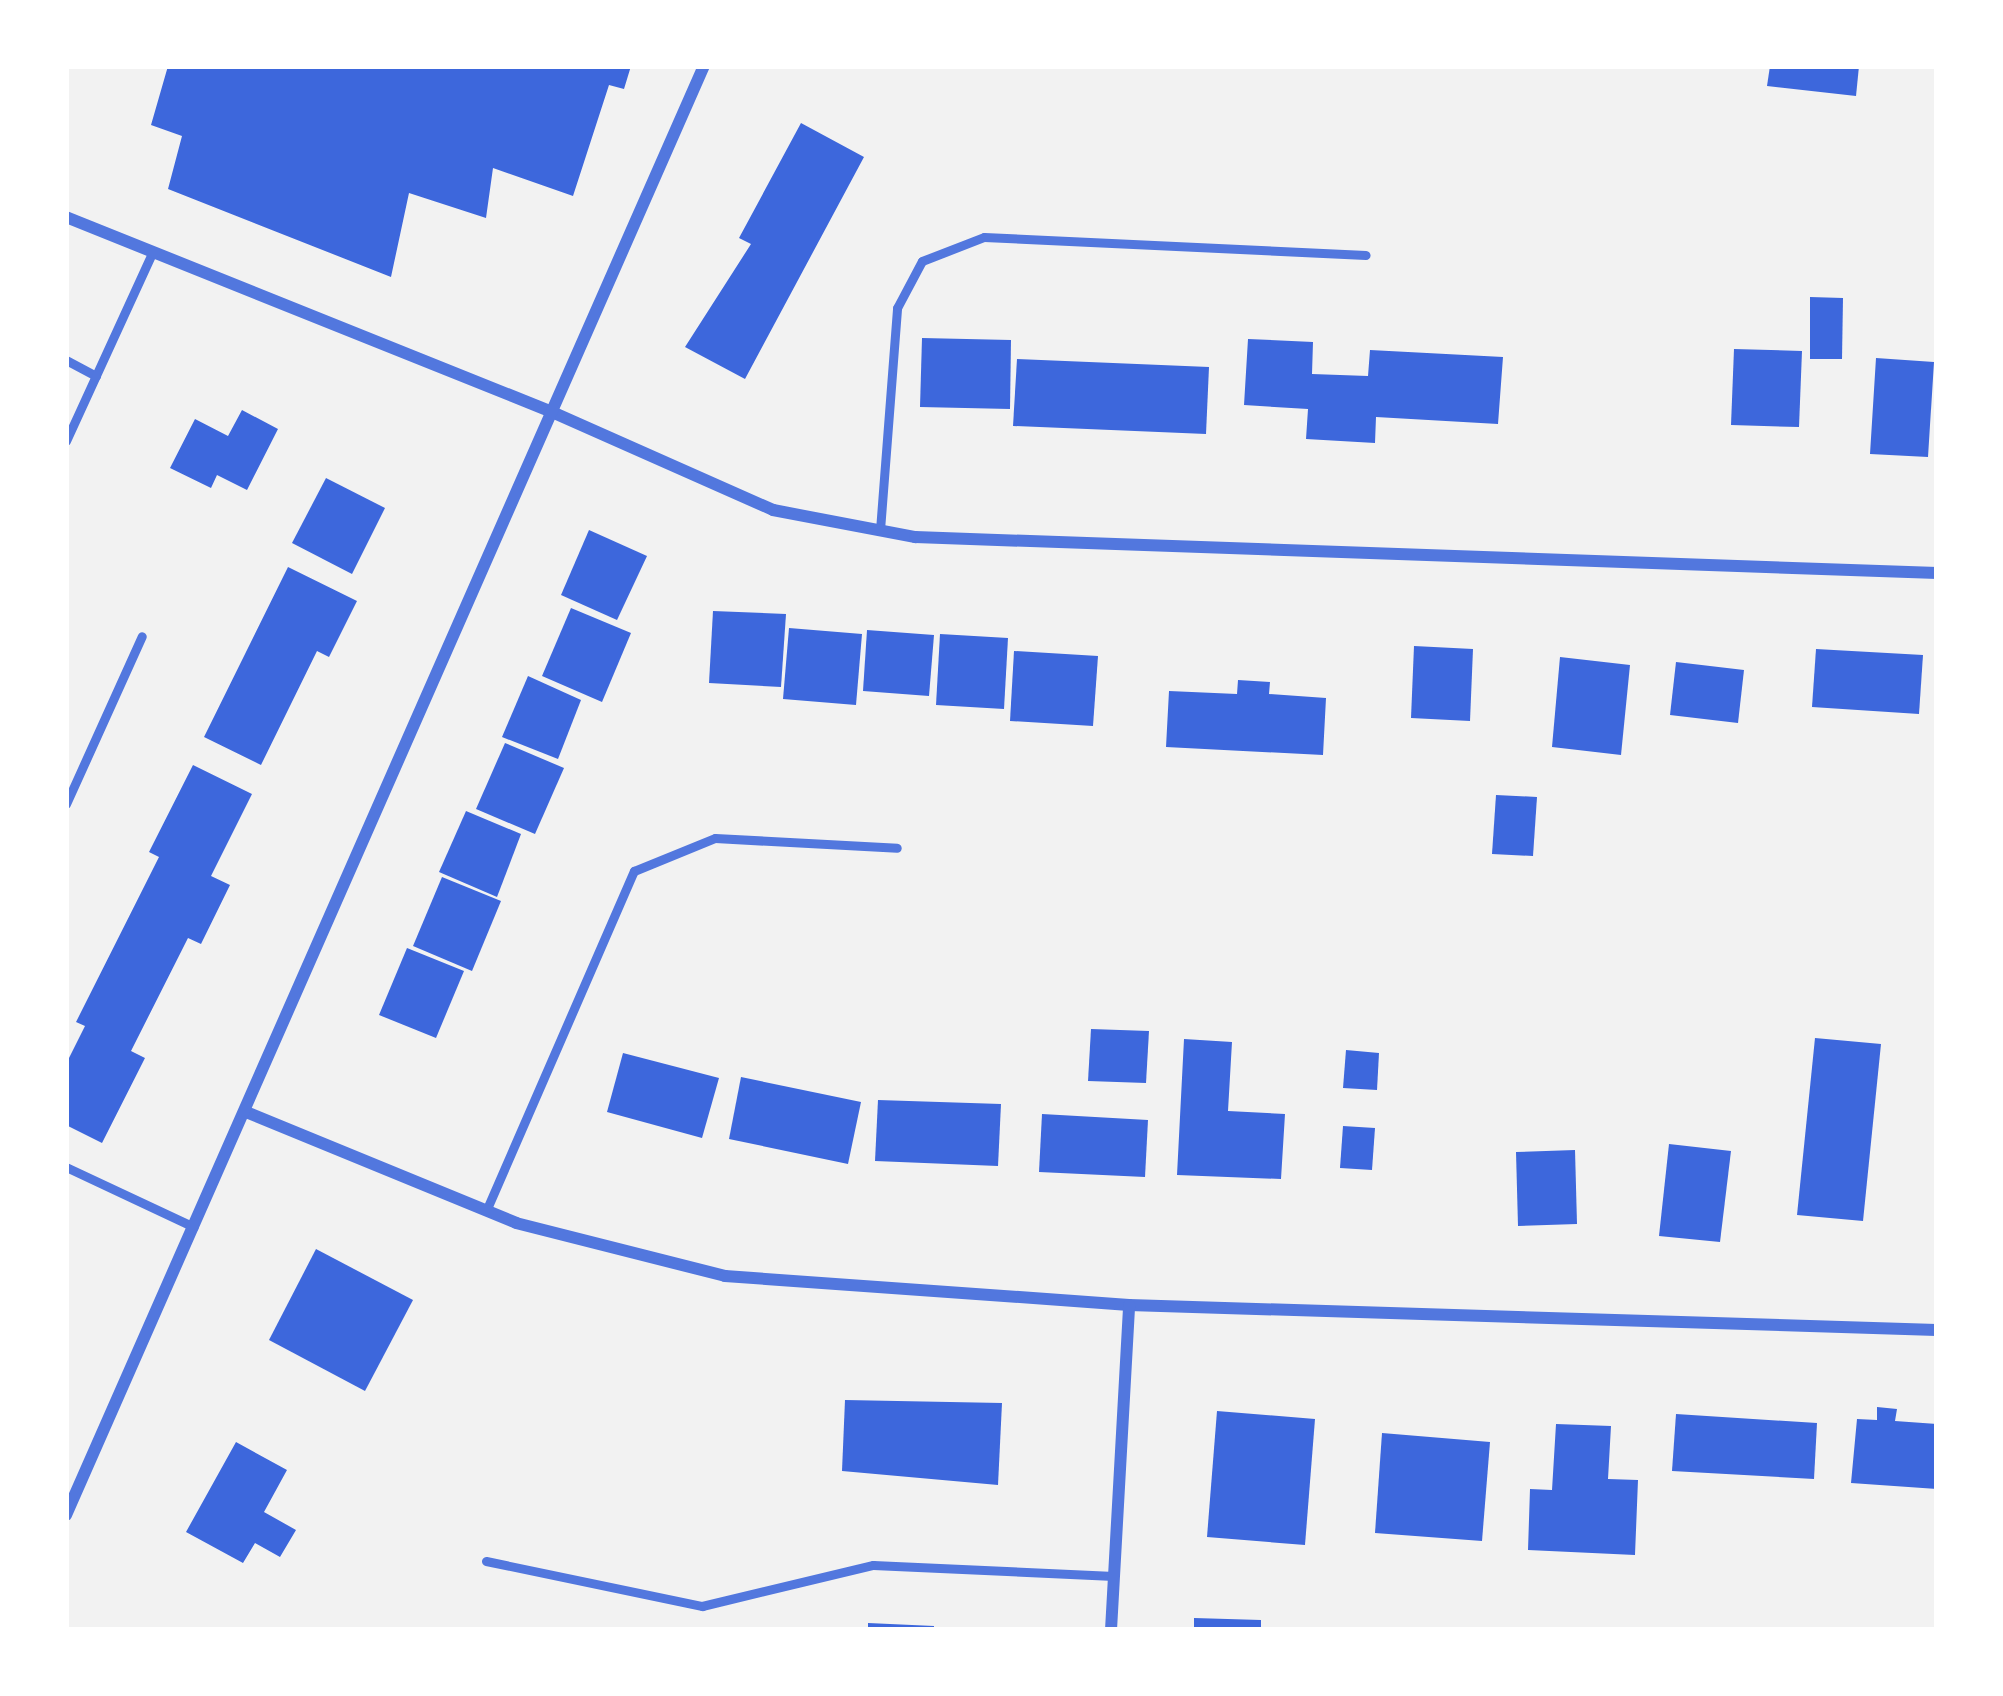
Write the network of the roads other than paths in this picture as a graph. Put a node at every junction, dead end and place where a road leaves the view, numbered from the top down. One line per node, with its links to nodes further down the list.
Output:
1 (704, 66): 7 (street)
2 (66, 218): 3 (street)
3 (152, 254): 6 (lane); 7 (street)
4 (1366, 255): 9 (lane)
5 (66, 360): 6 (lane)
6 (95, 376): 8 (lane)
7 (552, 412): 9 (street); 14 (street)
8 (66, 441)
9 (880, 530): 10 (street)
10 (1937, 573)
11 (142, 636): 12 (lane)
12 (66, 804)
13 (897, 848): 16 (lane)
14 (246, 1112): 16 (street); 17 (street)
15 (66, 1167): 17 (lane)
16 (486, 1211): 18 (street)
17 (194, 1227): 20 (street)
18 (1129, 1305): 19 (street); 22 (street)
19 (1937, 1330)
20 (66, 1515)
21 (486, 1561): 22 (lane)
22 (1114, 1576): 23 (street)
23 (1111, 1630)

